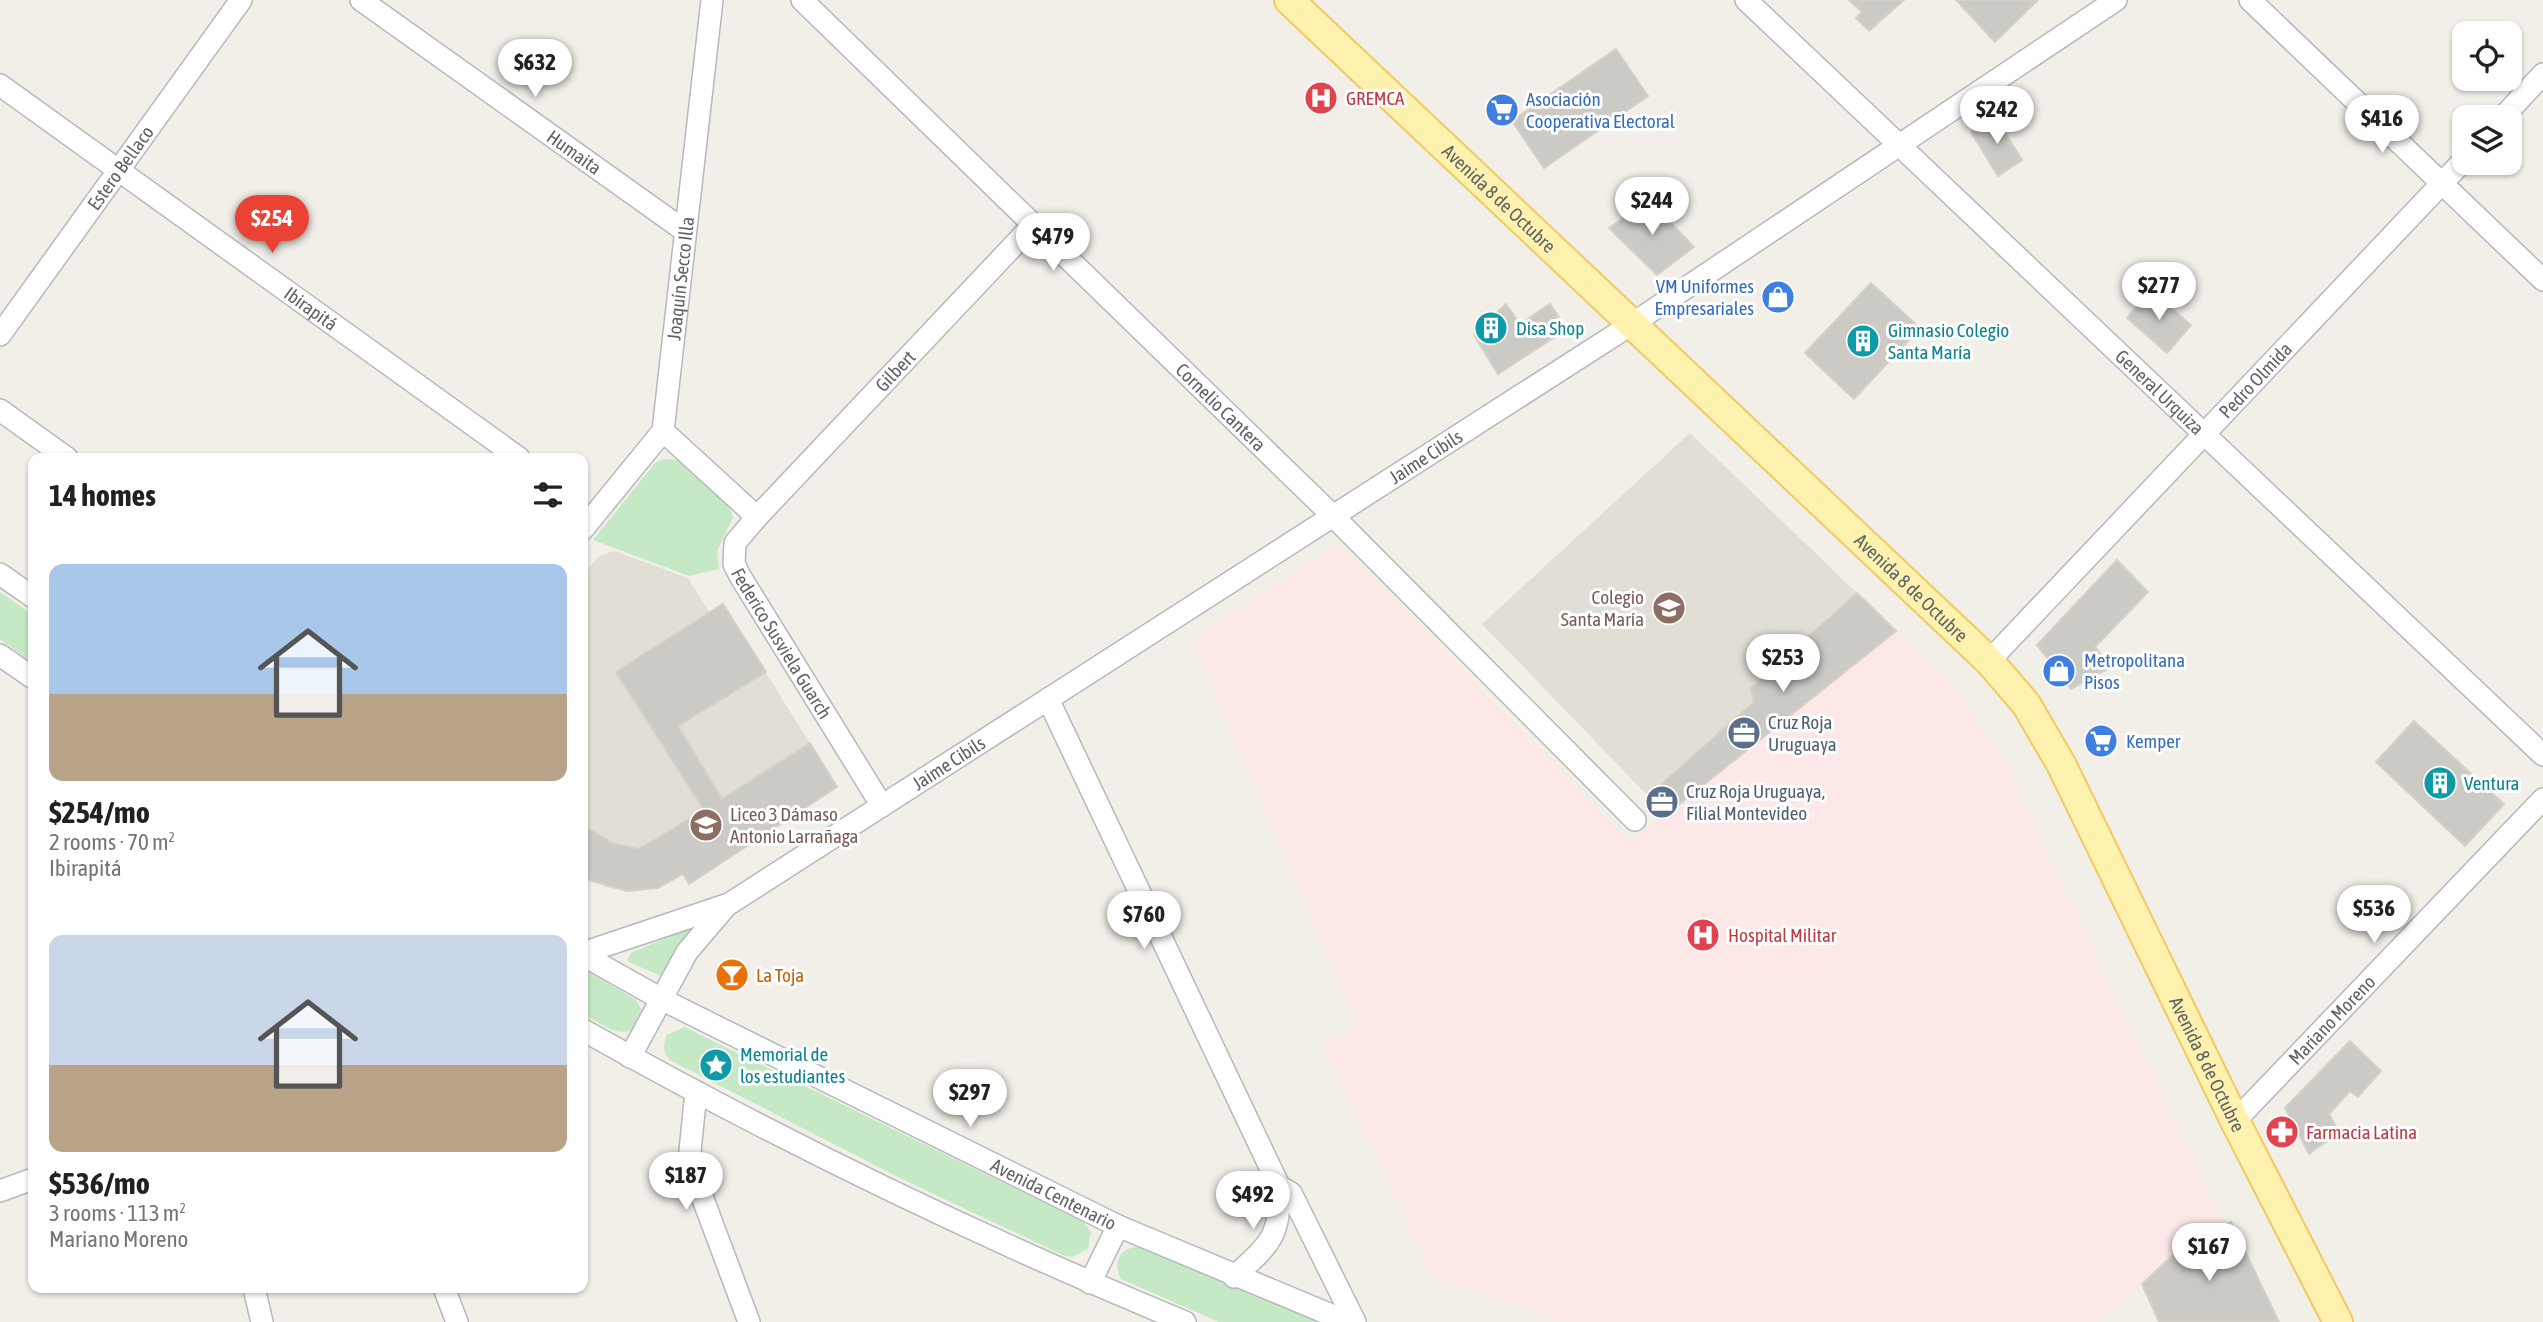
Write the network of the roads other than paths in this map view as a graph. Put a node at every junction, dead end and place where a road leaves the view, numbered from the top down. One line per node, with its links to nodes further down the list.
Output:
1 (241, 0): 13 (street, Estero Bellaco)
2 (361, 0): 17 (street, Humaita)
3 (712, 0): 17 (street, Joaquín Secco Illa)
4 (802, 0): 16 (street, Cornelio Cantera)
5 (1289, 0): 19 (main road, Avenida 8 de Octubre)
6 (1746, 0): 12 (street, General Urquiza)
7 (2116, 0): 12 (street, Jaime Cibils)
8 (2250, 0): 15 (street)
9 (2543, 74): 11 (street)
10 (0, 85): 13 (street, Ibirapitá)
11 (2514, 105)
12 (1896, 145): 19 (street, Jaime Cibils); 23 (street, General Urquiza)
13 (120, 172): 20 (street, Estero Bellaco); 25 (street, Ibirapitá)
14 (2452, 173): 15 (street, Pedro Olmida)
15 (2442, 183): 18 (street); 23 (street, Pedro Olmida)
16 (1033, 225): 27 (street, Cornelio Cantera); 28 (street, Gilbert)
17 (685, 231): 22 (street, Joaquín Secco Illa)
18 (2543, 280)
19 (1632, 324): 27 (street, Jaime Cibils); 32 (main road, Avenida 8 de Octubre)
20 (0, 335)
21 (0, 410): 24 (street)
22 (663, 431): 26 (street); 28 (street)
23 (2204, 436): 32 (street, Pedro Olmida); 35 (street, General Urquiza)
24 (60, 453)
25 (512, 453)
26 (588, 514)
27 (1334, 516): 34 (street, Jaime Cibils); 38 (street, Cornelio Cantera)
28 (757, 517): 37 (street, Federico Susviela Guarch)
29 (0, 574): 30 (street)
30 (28, 594)
31 (0, 655): 33 (street)
32 (1989, 661): 46 (main road, Avenida 8 de Octubre)
33 (28, 675)
34 (1048, 699): 37 (street, Jaime Cibils); 48 (street)
35 (2543, 755)
36 (2543, 799): 46 (street, Mariano Moreno)
37 (882, 806): 39 (street, Jaime Cibils)
38 (1635, 820)
39 (729, 904): 40 (street, Jaime Cibils); 42 (street, Jaime Cibils)
40 (588, 952)
41 (588, 957): 42 (street, Avenida Centenario)
42 (663, 1000): 44 (street, Jaime Cibils); 50 (street, Avenida Centenario)
43 (588, 1033): 44 (street)
44 (630, 1057): 45 (street)
45 (696, 1092): 52 (street); 58 (street)
46 (2235, 1121): 61 (main road, Avenida 8 de Octubre)
47 (28, 1181): 49 (street)
48 (1279, 1186): 51 (street); 60 (street)
49 (0, 1191)
50 (1118, 1226): 51 (street, Avenida Centenario); 52 (street)
51 (1234, 1277): 59 (street, Avenida Centenario)
52 (1090, 1283): 55 (street)
53 (255, 1293): 56 (street)
54 (446, 1293): 57 (street)
55 (1169, 1319)
56 (262, 1322)
57 (457, 1322)
58 (749, 1322)
59 (1348, 1322)
60 (1355, 1322)
61 (2338, 1322)

